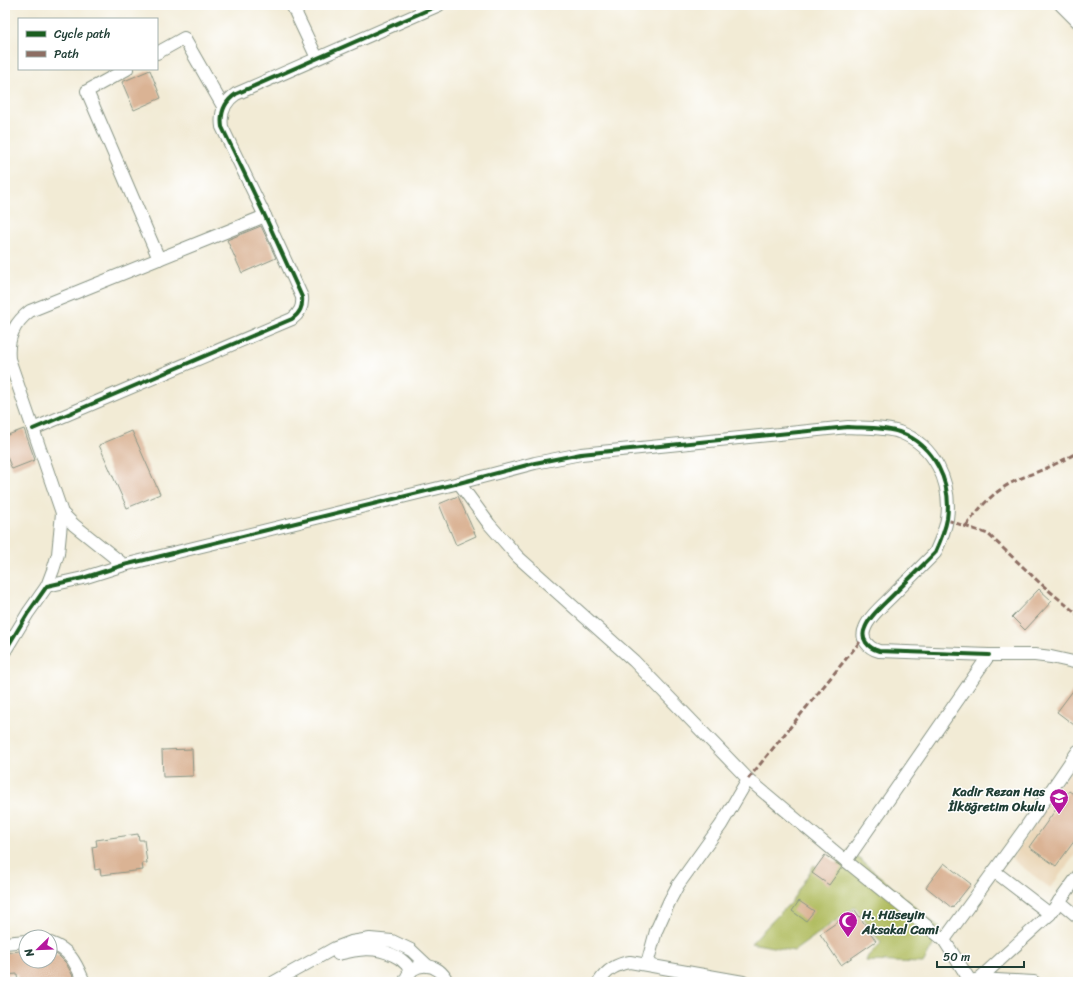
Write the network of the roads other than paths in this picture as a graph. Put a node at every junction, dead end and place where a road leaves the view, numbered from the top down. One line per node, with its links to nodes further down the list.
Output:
1 (292, 5): 6 (street)
2 (439, 5): 6 (street)
3 (1061, 5): 4 (street)
4 (1078, 22)
5 (158, 52): 8 (street)
6 (317, 58): 8 (street)
7 (125, 70): 10 (street)
8 (224, 108): 9 (street)
9 (265, 216): 10 (street); 11 (street)
10 (159, 259): 11 (street)
11 (34, 429): 13 (street)
12 (459, 483): 14 (street); 17 (street); 20 (street)
13 (62, 513): 14 (street); 15 (street)
14 (124, 565): 15 (street)
15 (47, 586): 16 (street)
16 (5, 651)
17 (989, 655): 18 (street); 21 (street)
18 (1078, 663)
19 (1078, 751): 22 (street)
20 (748, 779): 21 (street); 32 (street)
21 (846, 861): 27 (street)
22 (994, 871): 25 (street); 27 (street)
23 (1078, 876): 24 (street)
24 (1059, 901): 25 (street); 26 (street)
25 (1050, 914): 35 (street)
26 (1078, 917)
27 (944, 940): 35 (street)
28 (18, 942): 29 (street)
29 (5, 943)
30 (58, 946): 36 (street)
31 (323, 955): 33 (street); 34 (street); 37 (street)
32 (647, 964): 39 (street); 40 (street)
33 (428, 966): 34 (street); 38 (street)
34 (408, 977)
35 (972, 981): 41 (street)
36 (84, 982)
37 (274, 982)
38 (446, 982)
39 (600, 982)
40 (743, 982)
41 (1034, 982)

